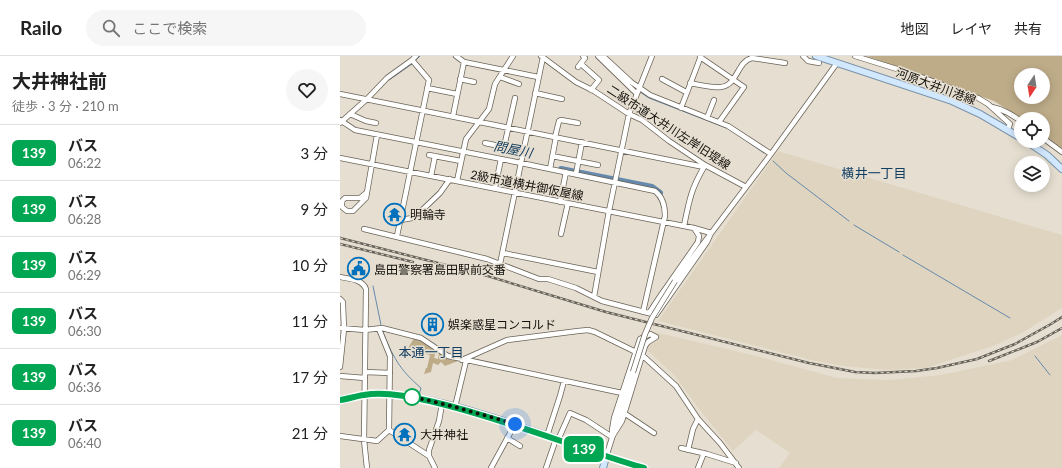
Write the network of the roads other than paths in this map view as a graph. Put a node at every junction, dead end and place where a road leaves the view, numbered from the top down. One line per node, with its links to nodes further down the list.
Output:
1 (456, 56): 13 (street)
2 (514, 56): 17 (street)
3 (583, 56): 28 (street)
4 (598, 56): 18 (street)
5 (603, 56): 18 (street)
6 (652, 56): 29 (street)
7 (802, 56): 15 (street)
8 (816, 56): 16 (main road, 河原大井川港線)
9 (855, 56): 38 (street)
10 (542, 57): 20 (street); 28 (street, 二級市道大井川左岸旧堤線)
11 (701, 57): 23 (street); 25 (street)
12 (414, 58): 27 (street); 36 (street)
13 (464, 62): 17 (street); 21 (street)
14 (785, 63): 23 (street)
15 (819, 63)
16 (837, 63): 52 (main road, 河原大井川港線); 65 (street)
17 (504, 70): 19 (street); 20 (street)
18 (621, 75): 29 (street)
19 (500, 77): 26 (street); 47 (street)
20 (538, 77): 31 (street)
21 (460, 79): 24 (street); 33 (street)
22 (662, 79): 30 (street)
23 (733, 80): 25 (street); 48 (street)
24 (474, 82)
25 (690, 83): 30 (street)
26 (519, 84)
27 (427, 88): 33 (street); 40 (street)
28 (591, 90): 42 (street, 二級市道大井川左岸旧堤線)
29 (638, 91): 39 (street); 42 (street)
30 (686, 92): 39 (street)
31 (535, 93): 35 (street); 53 (street)
32 (340, 94): 36 (street)
33 (457, 94): 43 (street)
34 (515, 98): 51 (street)
35 (562, 99)
36 (366, 100): 40 (street); 41 (street)
37 (714, 100): 45 (street)
38 (990, 106): 44 (street); 52 (street)
39 (681, 108): 45 (street)
40 (423, 110): 43 (street); 57 (street)
41 (350, 114): 46 (street); 49 (street)
42 (630, 114): 62 (street); 76 (street, 二級市道大井川左岸旧堤線)
43 (453, 116): 47 (street)
44 (1014, 117)
45 (707, 118): 48 (street)
46 (341, 121): 55 (street)
47 (479, 122): 51 (street); 63 (street)
48 (719, 122): 65 (street)
49 (376, 123)
50 (578, 123): 56 (street)
51 (508, 128): 53 (street); 59 (street)
52 (1008, 130): 54 (main road, 河原大井川港線)
53 (527, 132): 56 (street); 73 (street)
54 (1014, 134)
55 (377, 135): 57 (street); 74 (street)
56 (556, 137): 58 (street); 68 (street)
57 (417, 142): 63 (street); 79 (street)
58 (582, 142): 62 (street); 72 (street)
59 (485, 143)
60 (1050, 143): 64 (street)
61 (1036, 148): 78 (main road)
62 (622, 150): 76 (street); 85 (street)
63 (463, 151): 70 (street); 71 (street)
64 (1062, 152)
65 (771, 154): 86 (street)
66 (429, 155): 67 (street)
67 (435, 156): 71 (street); 82 (street)
68 (552, 156): 72 (street); 77 (street)
69 (340, 158): 74 (street, 2級市道横井御仮屋線)
70 (502, 159): 73 (street); 87 (street)
71 (461, 161): 84 (street)
72 (579, 161): 75 (street); 81 (street)
73 (521, 163): 77 (street); 88 (street)
74 (372, 164): 79 (street, 2級市道横井御仮屋線); 89 (street)
75 (598, 165)
76 (705, 166): 86 (street, 二級市道大井川左岸旧堤線); 95 (street)
77 (550, 169): 80 (street)
78 (1062, 169)
79 (411, 172): 82 (street, 2級市道横井御仮屋線); 93 (street)
80 (566, 172): 81 (street); 90 (street)
81 (576, 174): 85 (street)
82 (431, 176): 83 (street, 2級市道横井御仮屋線)
83 (450, 180): 84 (street, 2級市道横井御仮屋線); 93 (street)
84 (456, 181): 87 (street, 2級市道横井御仮屋線)
85 (616, 182): 92 (street); 94 (street)
86 (746, 187): 98 (street)
87 (495, 188): 88 (street, 2級市道横井御仮屋線)
88 (515, 192): 90 (street, 2級市道横井御仮屋線); 101 (street)
89 (366, 193): 89 (street)
90 (560, 202): 91 (street, 2級市道横井御仮屋線)
91 (568, 203): 92 (street, 2級市道横井御仮屋線); 99 (street)
92 (609, 211): 94 (street, 2級市道横井御仮屋線); 103 (street)
93 (401, 220): 100 (street)
94 (664, 222): 95 (street, 2級市道横井御仮屋線); 107 (street)
95 (684, 226): 96 (street, 2級市道横井御仮屋線)
96 (694, 228): 98 (street, 2級市道横井御仮屋線); 108 (street)
97 (364, 229): 100 (street)
98 (710, 233): 108 (street); 134 (street, bridge)
99 (561, 234)
100 (398, 236): 102 (street)
101 (503, 253): 102 (street); 103 (street)
102 (500, 264): 105 (street)
103 (598, 272): 105 (street)
104 (340, 277): 111 (street)
105 (594, 297): 107 (street)
106 (340, 299): 109 (street)
107 (643, 312): 108 (street)
108 (649, 313)
109 (342, 329): 111 (street); 115 (street)
110 (379, 329): 111 (street); 114 (street); 117 (street)
111 (365, 330): 116 (street)
112 (635, 352): 113 (street); 113 (street); 114 (street); 121 (street)
113 (642, 355): 127 (street); 128 (street)
114 (464, 360): 120 (street); 126 (street)
115 (340, 367)
116 (365, 372): 117 (street); 119 (street)
117 (390, 373): 123 (street)
118 (340, 376): 119 (street)
119 (364, 378): 122 (street)
120 (564, 381): 121 (street); 133 (street)
121 (622, 393): 134 (street)
122 (365, 394): 123 (main road); 124 (main road); 136 (street)
123 (390, 395): 125 (main road); 130 (street)
124 (340, 400)
125 (442, 404): 126 (main road); 142 (street)
126 (455, 407): 129 (main road)
127 (624, 413): 131 (street); 134 (street)
128 (698, 419): 140 (street); 144 (street)
129 (515, 424): 133 (main road); 135 (street)
130 (390, 430): 136 (street); 142 (street)
131 (654, 432)
132 (340, 436): 136 (street)
133 (547, 436): 137 (main road)
134 (612, 437): 137 (street); 143 (street)
135 (507, 438): 138 (street); 147 (street)
136 (364, 440): 145 (street)
137 (557, 440): 143 (main road); 148 (street)
138 (520, 446)
139 (681, 448): 140 (street)
140 (688, 450): 141 (street)
141 (704, 453): 144 (street); 151 (street)
142 (429, 456): 146 (street)
143 (606, 457): 149 (main road); 150 (main road)
144 (736, 463): 152 (street)
145 (367, 468)
146 (435, 468)
147 (491, 468)
148 (546, 468)
149 (603, 468)
150 (644, 468)
151 (698, 468)
152 (740, 468)

